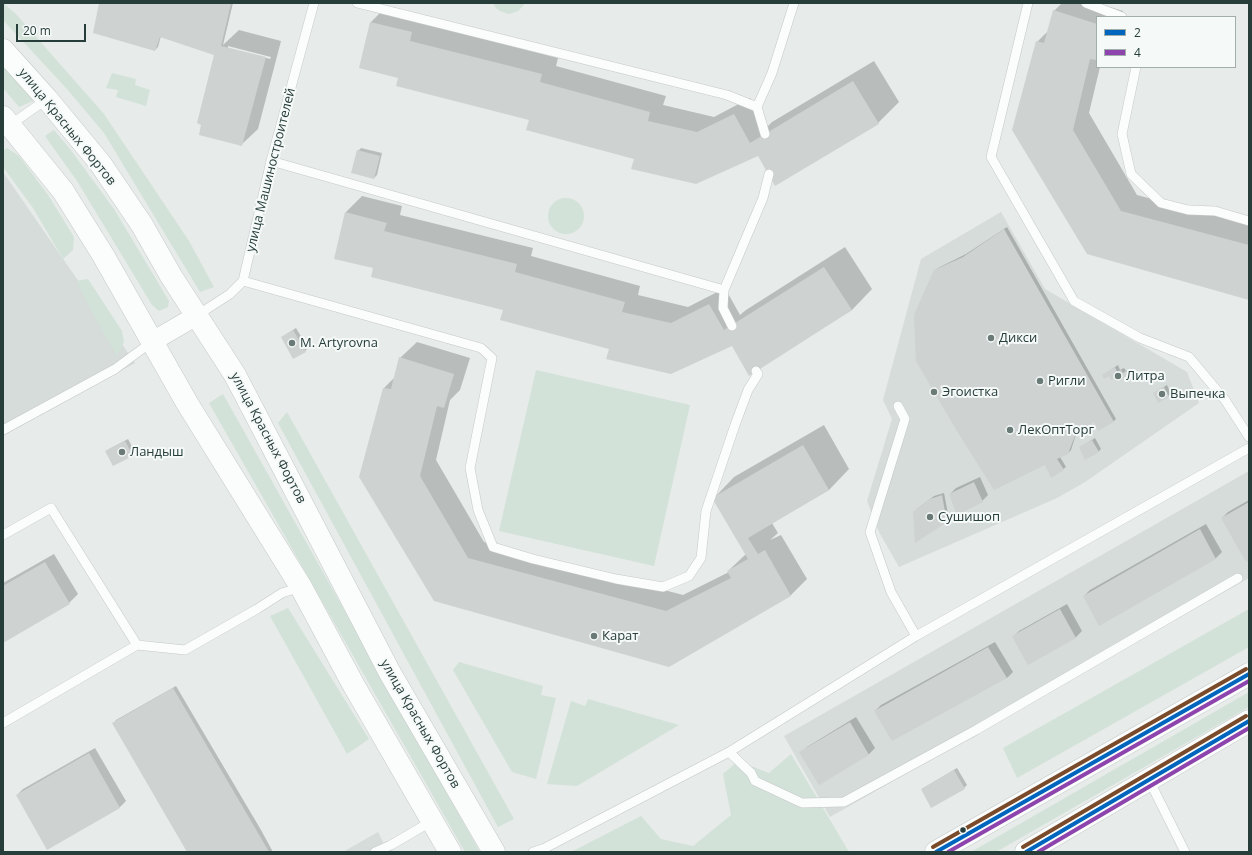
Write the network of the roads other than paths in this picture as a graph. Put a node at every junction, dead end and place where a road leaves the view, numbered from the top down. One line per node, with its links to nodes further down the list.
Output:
1 (314, 3): 13 (lane, улица Машиностроителей)
2 (357, 3): 10 (lane)
3 (794, 3): 10 (lane)
4 (1028, 3): 24 (lane)
5 (1086, 3): 6 (lane)
6 (1119, 16)
7 (3, 50): 9 (street, улица Красных Фортов)
8 (1136, 68): 15 (lane)
9 (48, 99): 11 (lane); 18 (street, улица Красных Фортов)
10 (757, 107): 12 (lane)
11 (6, 121): 20 (street)
12 (765, 134)
13 (271, 161): 16 (lane, улица Машиностроителей); 17 (lane)
14 (769, 174): 17 (lane)
15 (1249, 221)
16 (243, 281): 18 (lane); 21 (lane)
17 (724, 290): 19 (lane)
18 (196, 316): 20 (street); 39 (street, улица Красных Фортов)
19 (732, 326)
20 (153, 341): 23 (lane); 28 (street)
21 (756, 371)
22 (898, 406): 29 (lane)
23 (3, 430)
24 (1249, 437)
25 (1249, 448): 29 (lane)
26 (3, 535): 30 (lane)
27 (1238, 578): 34 (lane)
28 (301, 587): 30 (lane); 36 (street)
29 (916, 636): 34 (lane)
30 (137, 645): 33 (lane)
31 (1249, 674): 41 (street)
32 (1249, 721): 35 (street)
33 (3, 723)
34 (729, 752): 40 (lane)
35 (1149, 780): 42 (street); 43 (lane)
36 (432, 821): 37 (lane); 38 (street)
37 (375, 852)
38 (450, 852)
39 (494, 852)
40 (534, 852)
41 (936, 852)
42 (1026, 852)
43 (1185, 852)

